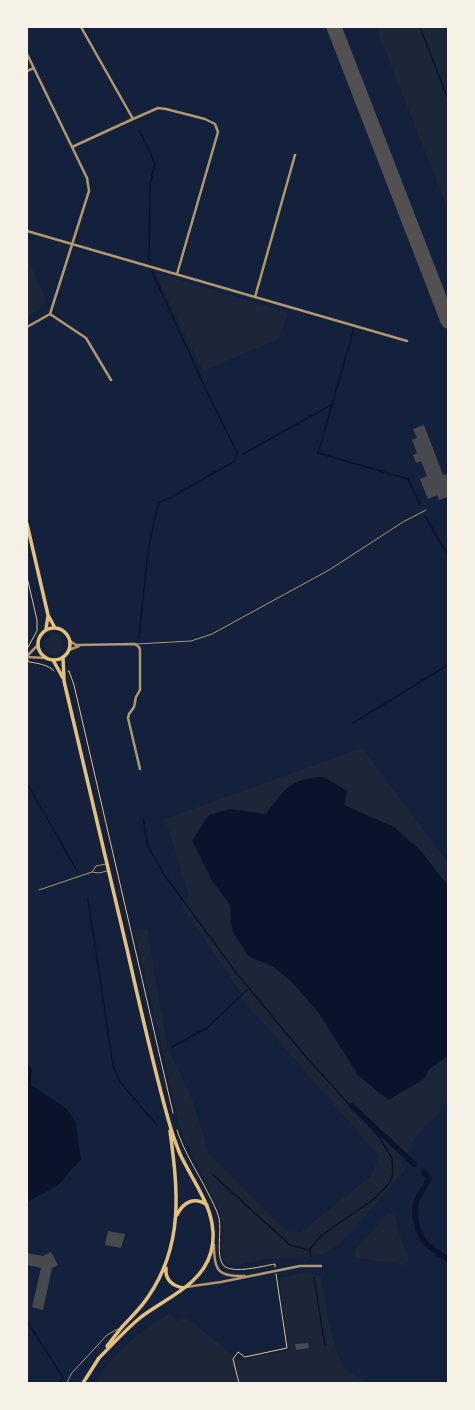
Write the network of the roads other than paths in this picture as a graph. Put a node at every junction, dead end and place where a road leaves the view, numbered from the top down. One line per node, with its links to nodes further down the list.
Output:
1 (81, 27): 5 (street)
2 (27, 54): 3 (street)
3 (34, 68): 4 (street); 6 (street)
4 (27, 71)
5 (133, 118): 6 (street); 10 (street)
6 (72, 147): 9 (street)
7 (295, 155): 11 (street)
8 (27, 231): 9 (street)
9 (73, 244): 10 (street); 12 (street)
10 (177, 274): 11 (street)
11 (255, 297): 14 (street)
12 (50, 314): 13 (street); 15 (street)
13 (27, 327)
14 (407, 341)
15 (111, 381)
16 (426, 510): 22 (lane)
17 (27, 524): 18 (main road)
18 (48, 615): 19 (main road); 20 (main road)
19 (55, 628): 20 (main road); 21 (main road)
20 (46, 630): 23 (main road)
21 (70, 641): 24 (street); 25 (main road)
22 (135, 644): 24 (street); 31 (street)
23 (38, 645): 26 (street); 28 (main road)
24 (82, 645): 25 (street)
25 (69, 650): 27 (main road)
26 (27, 657): 28 (street)
27 (63, 657): 29 (main road); 30 (main road)
28 (46, 658): 29 (main road)
29 (53, 660): 30 (main road)
30 (62, 672): 32 (main road)
31 (140, 769)
32 (107, 864): 33 (main road); 34 (lane)
33 (109, 871): 34 (lane); 36 (main road)
34 (92, 872): 35 (lane)
35 (40, 890)
36 (169, 1124): 37 (main road); 38 (main road)
37 (208, 1206): 38 (main road); 39 (main road)
38 (176, 1216): 40 (main road)
39 (214, 1235): 42 (street); 43 (main road)
40 (166, 1263): 43 (main road); 44 (main road)
41 (321, 1266): 42 (street)
42 (256, 1275): 43 (street)
43 (184, 1287): 45 (main road)
44 (122, 1327): 45 (main road); 46 (lane)
45 (98, 1359): 47 (main road)
46 (68, 1383)
47 (83, 1383)

